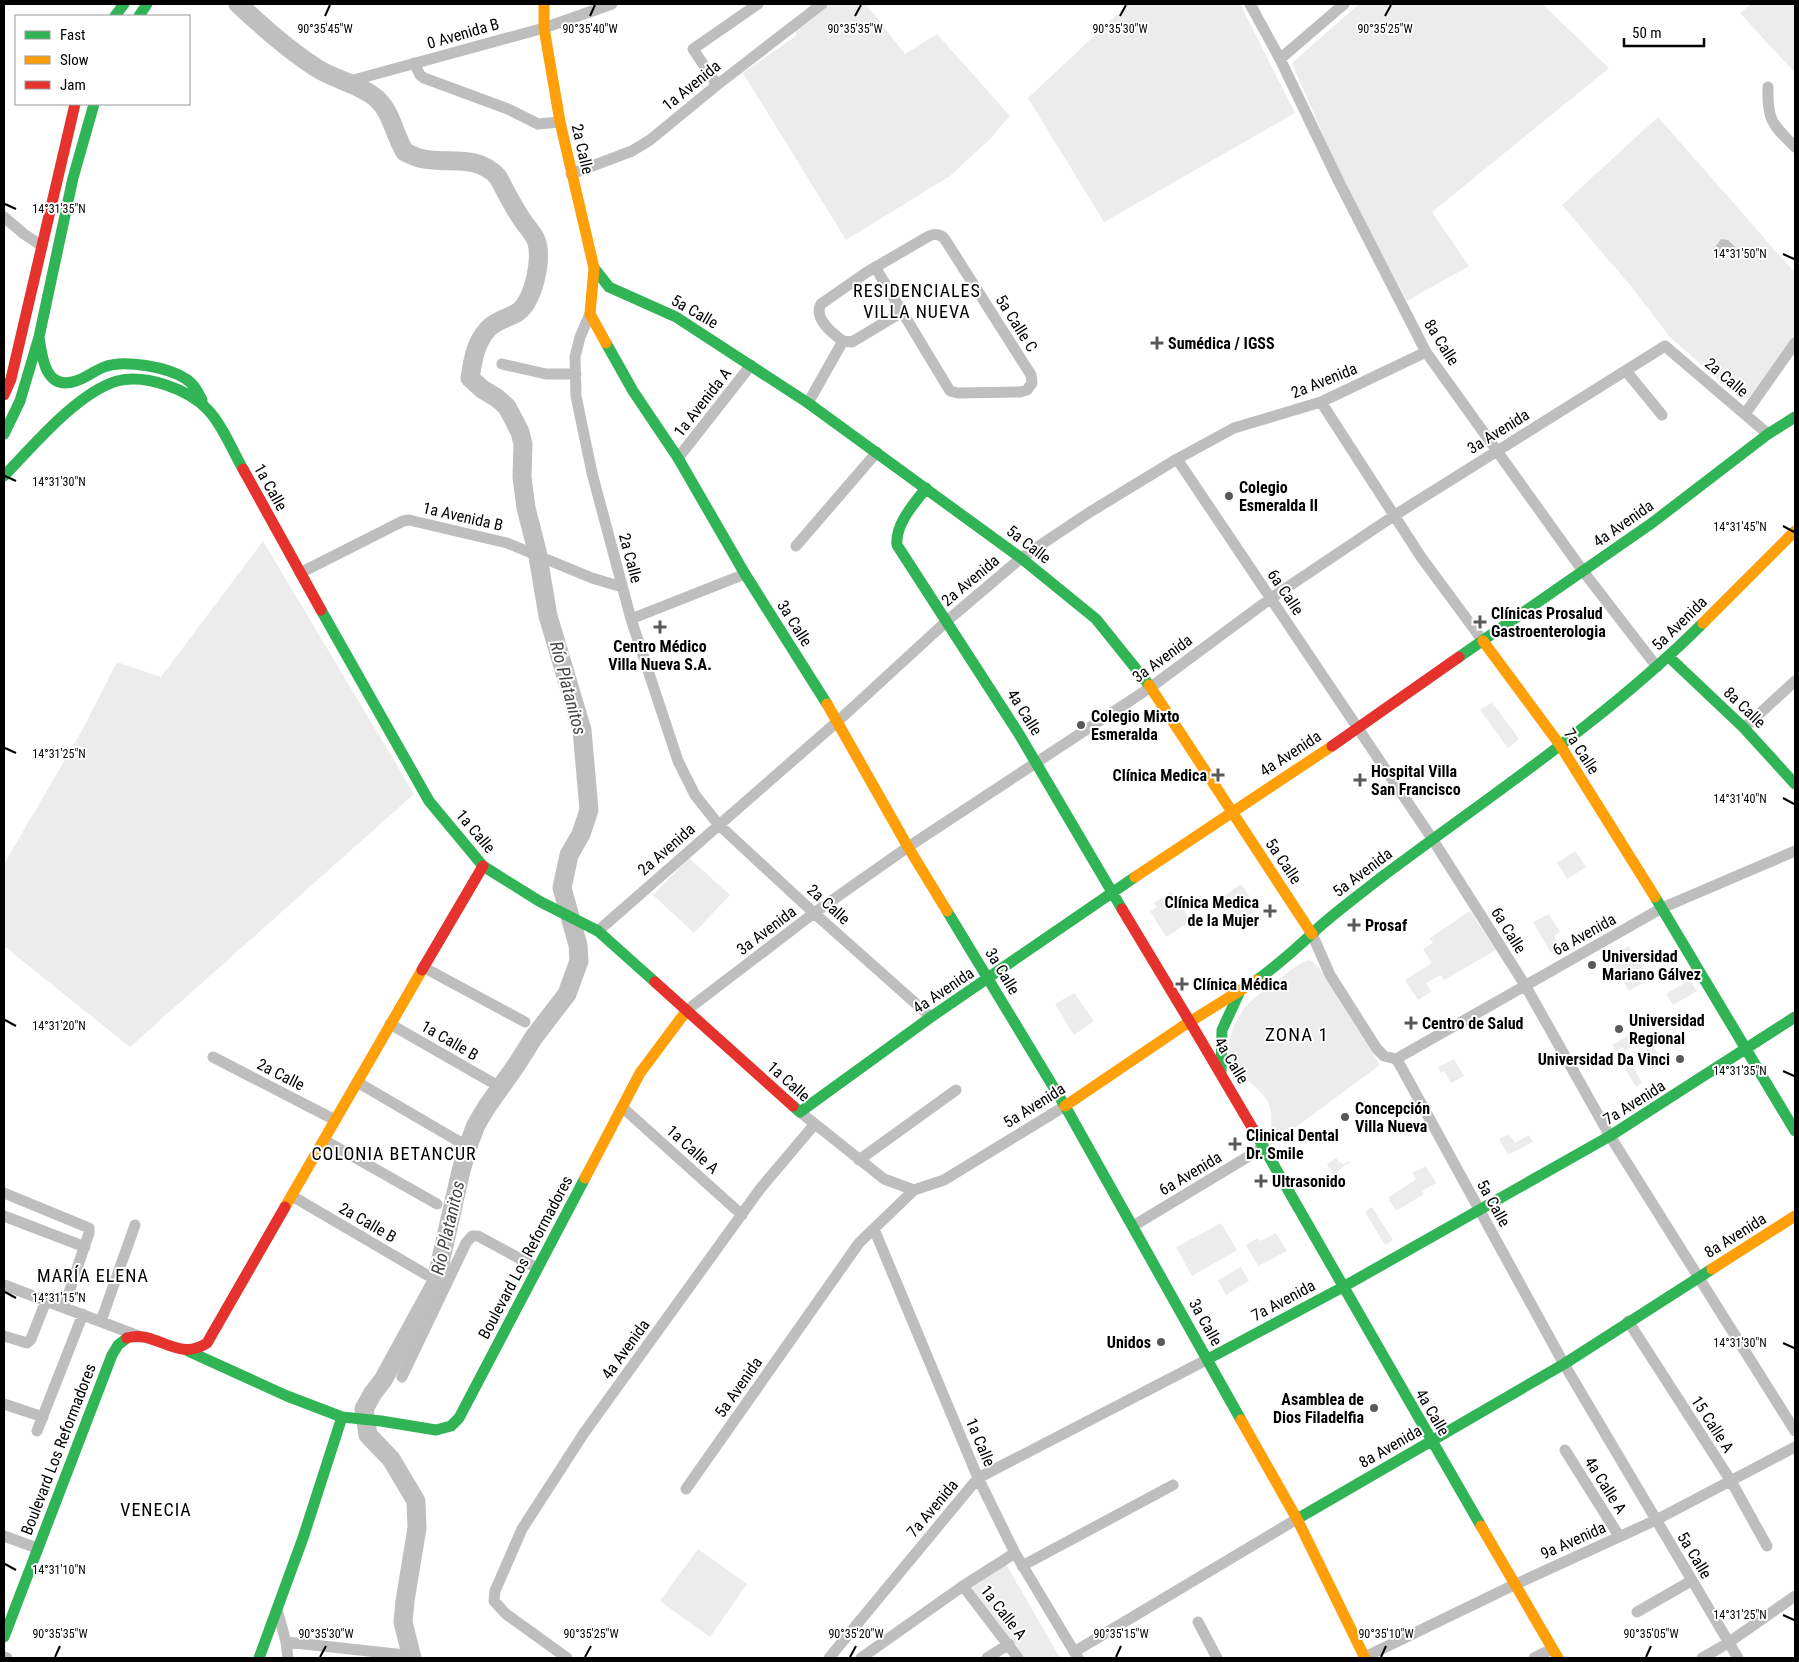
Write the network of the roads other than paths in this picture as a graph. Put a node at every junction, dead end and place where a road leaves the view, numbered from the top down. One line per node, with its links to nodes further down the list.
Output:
1 (124, 4): 9 (main road)
2 (147, 4): 10 (main road)
3 (544, 4): 11 (main road, 2a Calle)
4 (612, 4): 11 (street, 0 Avenida B)
5 (758, 4): 15 (street)
6 (822, 4): 15 (street, 1a Avenida)
7 (1250, 4): 12 (street, 8a Calle)
8 (1344, 4): 12 (street)
9 (116, 15)
10 (139, 15)
11 (544, 28): 13 (street, 0 Avenida B); 19 (main road, 2a Calle)
12 (1280, 59): 34 (street, 8a Calle)
13 (414, 64): 14 (street, 0 Avenida B); 19 (street)
14 (350, 81)
15 (717, 85): 21 (street, 1a Avenida)
16 (1768, 87): 20 (street)
17 (75, 105): 23 (main road)
18 (94, 105): 30 (main road)
19 (560, 122): 21 (main road, 2a Calle)
20 (1795, 147)
21 (571, 174): 24 (main road, 2a Calle)
22 (4, 217): 23 (street)
23 (42, 246): 39 (main road)
24 (594, 268): 26 (main road, 5a Calle); 27 (main road, 2a Calle)
25 (870, 270): 28 (street); 28 (street, 5a Calle C); 31 (street)
26 (609, 287): 27 (main road); 36 (main road, 5a Calle)
27 (592, 299): 29 (main road, 2a Calle)
28 (902, 312): 31 (street)
29 (590, 314): 38 (street, 2a Calle); 50 (main road, 3a Calle)
30 (39, 338): 41 (main road, 1a Calle); 46 (main road)
31 (843, 341): 42 (street)
32 (1795, 343): 43 (street)
33 (1665, 346): 37 (street, 3a Avenida); 43 (street, 2a Calle)
34 (1426, 352): 40 (street, 2a Avenida); 48 (street, 8a Calle)
35 (502, 364): 38 (street)
36 (751, 365): 42 (main road, 5a Calle); 50 (street, 1a Avenida A)
37 (1626, 371): 44 (street); 48 (street, 3a Avenida)
38 (576, 374): 61 (street, 2a Calle)
39 (4, 395)
40 (1320, 402): 51 (street, 2a Avenida); 54 (street, 7a Calle)
41 (203, 403): 52 (main road, 1a Calle); 59 (main road, 1a Calle)
42 (808, 403): 49 (main road, 5a Calle)
43 (1745, 414): 47 (street, 2a Calle)
44 (1662, 415)
45 (1795, 417): 47 (main road, 4a Avenida)
46 (4, 434)
47 (1768, 434): 58 (main road, 4a Avenida)
48 (1498, 451): 54 (street, 3a Avenida); 58 (street, 8a Calle)
49 (876, 452): 53 (main road, 5a Calle); 56 (street)
50 (678, 458): 60 (main road, 3a Calle)
51 (1178, 459): 57 (street, 2a Avenida); 62 (street, 6a Calle)
52 (4, 476)
53 (926, 488): 57 (main road, 5a Calle); 64 (main road, 4a Calle)
54 (1395, 515): 62 (street, 3a Avenida); 65 (street, 7a Calle)
55 (1795, 531): 66 (main road, 5a Avenida)
56 (796, 546)
57 (1021, 558): 64 (street, 2a Avenida); 69 (main road, 5a Calle)
58 (1583, 571): 65 (main road, 4a Avenida); 67 (street, 8a Calle)
59 (300, 573): 61 (street, 1a Avenida B); 81 (main road, 1a Calle)
60 (745, 574): 63 (street); 70 (main road, 3a Calle)
61 (622, 587): 63 (street, 2a Calle)
62 (1270, 600): 69 (street, 3a Avenida); 71 (street, 6a Calle)
63 (632, 619): 77 (street, 2a Calle)
64 (948, 620): 70 (street, 2a Avenida); 74 (main road, 4a Calle)
65 (1483, 641): 71 (main road, 4a Avenida); 73 (main road, 7a Calle)
66 (1670, 657): 67 (main road, 5a Avenida); 72 (main road, 8a Calle)
67 (1657, 667): 73 (main road, 5a Avenida)
68 (1795, 681): 72 (street)
69 (1151, 688): 74 (street, 3a Avenida); 76 (main road, 5a Calle)
70 (838, 721): 77 (street, 2a Avenida); 79 (main road, 3a Calle)
71 (1358, 727): 76 (main road, 4a Avenida); 78 (street, 6a Calle)
72 (1744, 728): 75 (main road, 8a Calle)
73 (1560, 745): 78 (main road, 5a Avenida); 83 (main road, 7a Calle)
74 (1036, 762): 79 (street, 3a Avenida); 82 (main road, 4a Calle)
75 (1795, 784)
76 (1232, 811): 82 (main road, 4a Avenida); 86 (main road, 5a Calle)
77 (718, 824): 84 (street, 2a Calle); 85 (street, 2a Avenida)
78 (1433, 840): 86 (main road, 5a Avenida); 89 (street, 6a Calle)
79 (908, 847): 84 (street, 3a Avenida); 88 (main road, 3a Calle)
80 (1795, 850): 83 (street, 6a Avenida)
81 (483, 866): 85 (main road, 1a Calle); 87 (main road)
82 (1111, 893): 88 (main road, 4a Avenida); 95 (main road, 4a Calle)
83 (1662, 908): 89 (street, 6a Avenida); 97 (main road, 7a Calle)
84 (814, 914): 91 (street, 3a Avenida); 92 (street, 2a Calle)
85 (598, 931): 91 (main road, 1a Calle)
86 (1312, 934): 90 (main road, 5a Avenida); 99 (street, 5a Calle)
87 (423, 967): 94 (street); 96 (main road)
88 (988, 978): 92 (main road, 4a Avenida); 104 (main road, 3a Calle)
89 (1525, 985): 99 (street, 6a Avenida); 110 (street, 6a Calle)
90 (1240, 990): 95 (main road, 5a Avenida); 100 (main road)
91 (687, 1010): 105 (main road, Boulevard Los Reformadores); 106 (main road, 1a Calle)
92 (931, 1017): 106 (main road, 4a Avenida)
93 (1795, 1017): 97 (main road, 7a Avenida)
94 (525, 1022)
95 (1190, 1022): 100 (main road, 4a Calle); 104 (main road, 5a Avenida)
96 (390, 1024): 101 (main road); 102 (street, 1a Calle B)
97 (1746, 1050): 109 (main road, 7a Calle); 110 (main road, 7a Avenida)
98 (213, 1057): 107 (street, 2a Calle)
99 (1396, 1059): 119 (street, 5a Calle)
100 (1221, 1073): 113 (main road, 4a Calle)
101 (357, 1082): 107 (main road); 112 (street)
102 (493, 1083)
103 (956, 1090): 114 (street)
104 (1065, 1106): 115 (street, 5a Avenida); 124 (main road, 3a Calle)
105 (622, 1108): 120 (street, 1a Calle A); 127 (main road, Boulevard Los Reformadores)
106 (800, 1112): 108 (street, 1a Calle)
107 (335, 1120): 111 (main road)
108 (814, 1125): 114 (street, 1a Calle); 120 (street, 4a Avenida)
109 (1795, 1131)
110 (1610, 1136): 119 (main road, 7a Avenida); 129 (street, 6a Calle)
111 (324, 1140): 117 (main road); 118 (street)
112 (465, 1145)
113 (1264, 1147): 124 (street, 6a Avenida); 131 (main road, 4a Calle)
114 (859, 1160): 115 (street, 1a Calle)
115 (914, 1190): 125 (street, 5a Avenida)
116 (4, 1193): 126 (street)
117 (292, 1196): 128 (street, 2a Calle B); 139 (main road)
118 (437, 1204)
119 (1480, 1211): 131 (main road, 7a Avenida); 143 (street, 5a Calle)
120 (742, 1215): 182 (street, 4a Avenida)
121 (4, 1216): 126 (street)
122 (1795, 1216): 129 (main road, 8a Avenida)
123 (135, 1225): 135 (street)
124 (1133, 1226): 141 (main road, 3a Calle)
125 (874, 1229): 153 (street, 1a Calle); 156 (street, 5a Avenida)
126 (85, 1247): 133 (street)
127 (537, 1268): 144 (street); 146 (main road, Boulevard Los Reformadores)
128 (427, 1275)
129 (1699, 1278): 136 (main road, 8a Avenida); 148 (street, 6a Calle)
130 (4, 1285): 132 (street)
131 (1343, 1287): 141 (main road, 7a Avenida); 150 (main road, 4a Calle)
132 (46, 1301): 133 (street); 138 (street)
133 (64, 1307): 134 (street)
134 (82, 1314): 135 (street); 147 (street)
135 (100, 1320): 137 (street)
136 (1628, 1322): 143 (main road, 8a Avenida); 154 (street, 15 Calle A)
137 (136, 1335): 140 (main road, Boulevard Los Reformadores); 162 (main road, Boulevard Los Reformadores)
138 (4, 1336)
139 (207, 1343): 140 (main road); 142 (main road)
140 (188, 1351): 142 (main road, Boulevard Los Reformadores)
141 (1208, 1358): 153 (street, 7a Avenida); 157 (main road, 3a Calle)
142 (212, 1362): 146 (main road, Boulevard Los Reformadores)
143 (1564, 1364): 150 (main road, 8a Avenida); 158 (street, 5a Calle)
144 (402, 1377)
145 (4, 1404): 147 (street)
146 (344, 1417): 171 (main road)
147 (42, 1418): 149 (street)
148 (1795, 1431)
149 (38, 1432)
150 (1431, 1441): 157 (main road, 8a Avenida); 166 (main road, 4a Calle)
151 (1795, 1447): 154 (street, 9a Avenida)
152 (1566, 1450): 160 (street, 4a Calle A)
153 (978, 1478): 163 (street, 1a Calle); 183 (street, 7a Avenida)
154 (1731, 1482): 158 (street, 9a Avenida); 161 (street, 15 Calle A)
155 (1173, 1485): 164 (street)
156 (686, 1489)
157 (1297, 1520): 179 (street, 8a Avenida); 188 (main road, 3a Calle)
158 (1656, 1520): 160 (street, 9a Avenida); 165 (street, 5a Calle)
159 (4, 1536): 162 (street)
160 (1619, 1536): 166 (street, 9a Avenida)
161 (1767, 1546)
162 (37, 1548): 169 (main road, Boulevard Los Reformadores)
163 (1015, 1553): 164 (street, 1a Calle); 167 (street)
164 (1022, 1566): 179 (street, 1a Calle)
165 (1691, 1581): 170 (street); 175 (street, 5a Calle)
166 (1516, 1584): 177 (main road, 4a Calle); 188 (street, 9a Avenida)
167 (963, 1586): 176 (street, 1a Calle A); 184 (street)
168 (1795, 1596): 175 (street)
169 (9, 1607): 173 (main road, Boulevard Los Reformadores)
170 (1637, 1612)
171 (278, 1613): 174 (street); 180 (main road)
172 (1198, 1622): 187 (street)
173 (4, 1638)
174 (286, 1642): 178 (street); 181 (street)
175 (1728, 1643): 190 (street); 191 (street, 5a Calle)
176 (1009, 1644): 185 (street); 186 (street, 1a Calle A)
177 (1555, 1654): 189 (street)
178 (405, 1655)
179 (1076, 1655)
180 (260, 1658)
181 (288, 1658)
182 (567, 1658)
183 (830, 1658)
184 (861, 1658)
185 (987, 1658)
186 (1018, 1658)
187 (1217, 1658)
188 (1364, 1658)
189 (1534, 1658)
190 (1702, 1658)
191 (1738, 1658)

